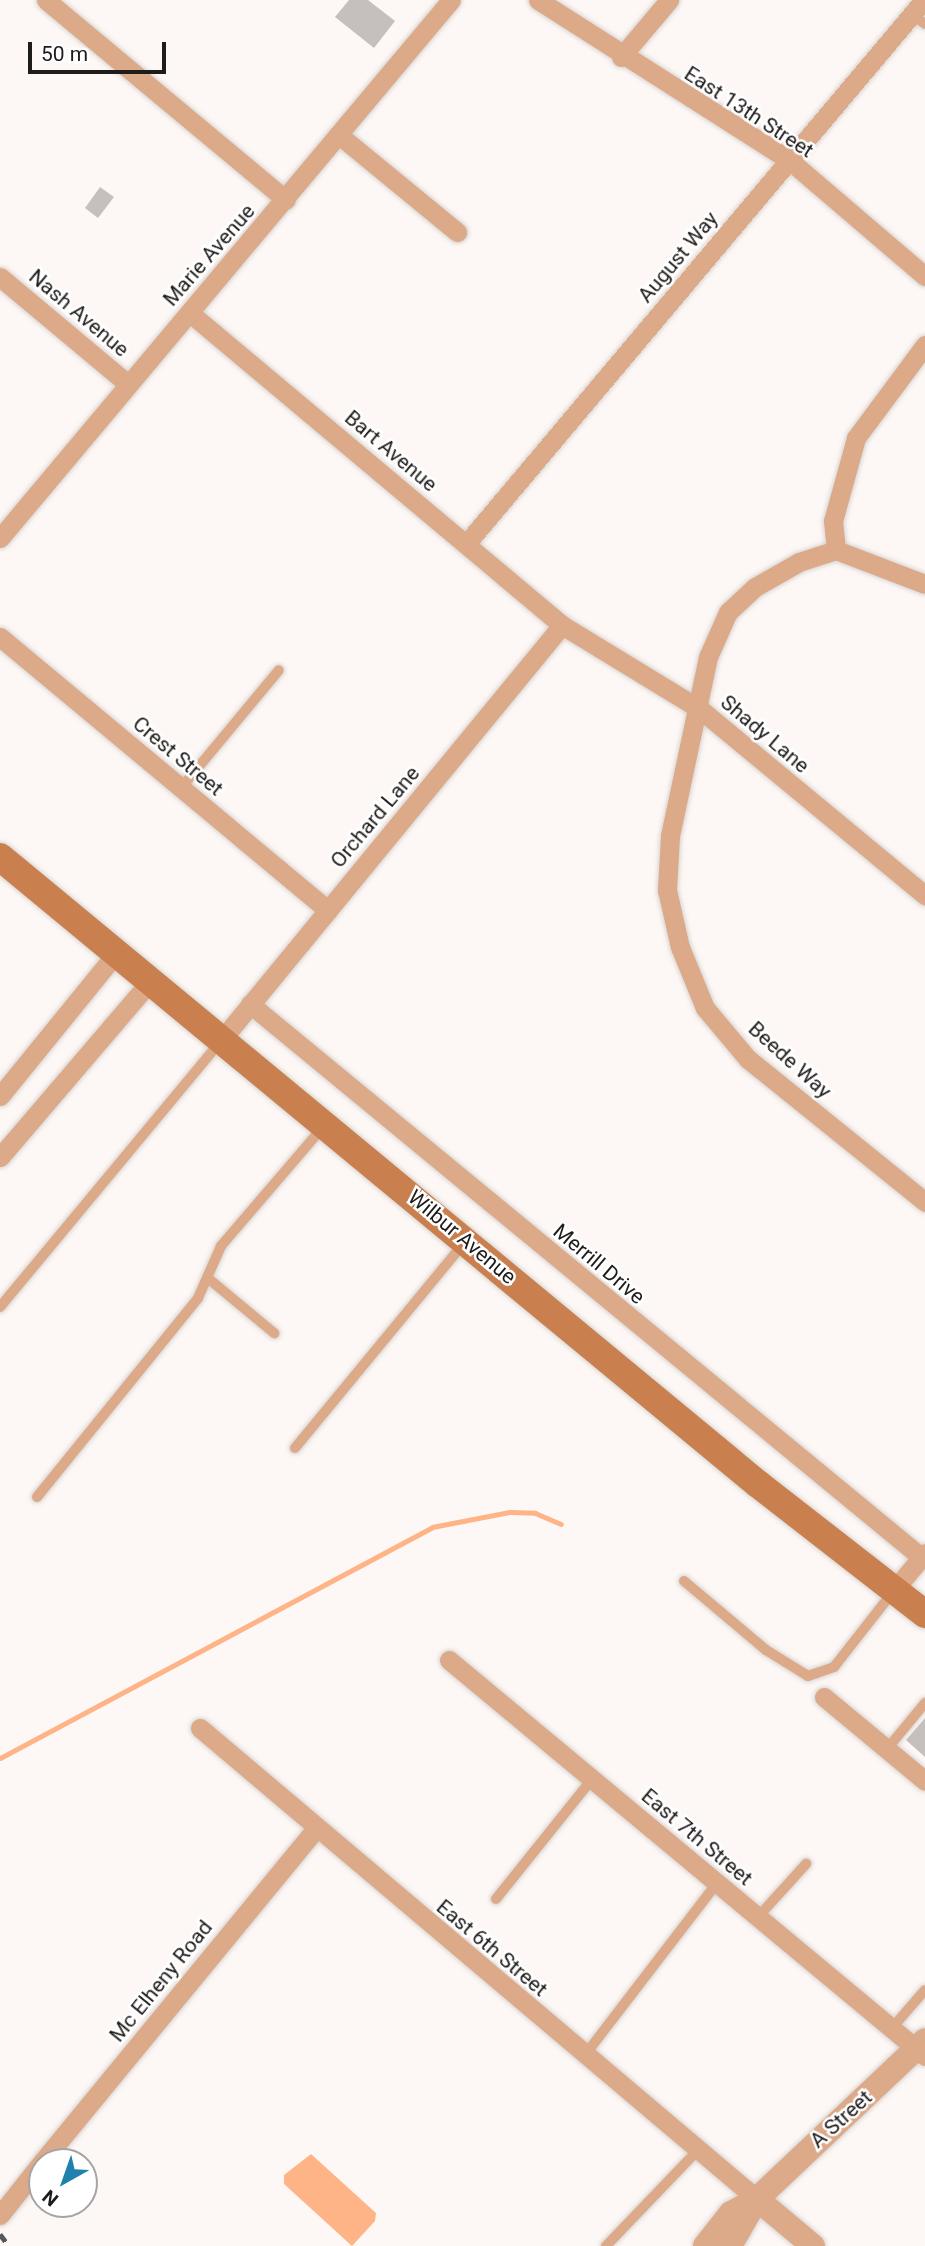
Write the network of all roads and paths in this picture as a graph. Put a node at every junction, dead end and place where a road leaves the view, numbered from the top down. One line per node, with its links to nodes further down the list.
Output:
1 (46, 0): 9 (street)
2 (451, 0): 7 (street, Marie Avenue)
3 (538, 0): 6 (street, East 13th Street)
4 (669, 0): 6 (street)
5 (920, 13): 8 (street, August Way)
6 (621, 57): 8 (street, East 13th Street)
7 (339, 135): 9 (street, Marie Avenue); 10 (street)
8 (789, 160): 11 (street, East 13th Street); 17 (street, August Way)
9 (286, 200): 13 (street, Marie Avenue)
10 (457, 232)
11 (925, 276)
12 (0, 277): 15 (street, Nash Avenue)
13 (190, 313): 15 (street, Marie Avenue); 17 (street, Bart Avenue)
14 (925, 345): 18 (street)
15 (128, 384): 16 (street, Marie Avenue)
16 (0, 538)
17 (466, 544): 20 (street, Bart Avenue)
18 (836, 550): 19 (street); 23 (street, Beede Way)
19 (925, 584)
20 (562, 625): 23 (street, Shady Lane); 27 (street, Orchard Lane)
21 (0, 637): 24 (street, Crest Street)
22 (279, 670): 24 (lane)
23 (701, 710): 26 (street, Shady Lane); 35 (street, Beede Way)
24 (181, 788): 27 (street, Crest Street)
25 (0, 857): 28 (main road, Wilbur Avenue)
26 (925, 895)
27 (328, 910): 30 (street, Orchard Lane)
28 (118, 951): 29 (main road, Wilbur Avenue); 32 (street)
29 (152, 979): 31 (main road, Wilbur Avenue); 34 (street)
30 (250, 1004): 31 (street, Orchard Lane); 42 (street, Merrill Drive)
31 (223, 1038): 33 (main road, Wilbur Avenue); 38 (lane)
32 (0, 1096)
33 (325, 1124): 36 (main road, Wilbur Avenue); 37 (lane)
34 (0, 1157)
35 (925, 1202)
36 (466, 1240): 40 (lane); 44 (main road, Wilbur Avenue)
37 (209, 1279): 39 (lane); 41 (lane)
38 (0, 1307)
39 (274, 1333)
40 (295, 1448)
41 (37, 1497)
42 (924, 1556): 44 (street)
43 (684, 1581): 44 (lane)
44 (894, 1590): 45 (main road, Wilbur Avenue)
45 (925, 1614)
46 (449, 1660): 51 (street, East 7th Street)
47 (824, 1697): 50 (street)
48 (925, 1703): 50 (lane)
49 (200, 1728): 53 (street, East 6th Street)
50 (887, 1749): 52 (street)
51 (592, 1779): 55 (street, East 7th Street); 56 (lane)
52 (925, 1781)
53 (315, 1830): 61 (street, East 6th Street); 62 (street, Mc Elheny Road)
54 (806, 1864): 57 (lane)
55 (717, 1883): 57 (street, East 7th Street); 61 (lane)
56 (496, 1899)
57 (758, 1917): 59 (street, East 7th Street)
58 (925, 1990): 59 (lane)
59 (892, 2028): 60 (street, East 7th Street)
60 (922, 2049): 65 (street, A Street)
61 (585, 2055): 63 (street, East 6th Street)
62 (54, 2148)
63 (698, 2150): 65 (street, East 6th Street); 67 (lane)
64 (28, 2180): 66 (street, Mc Elheny Road)
65 (757, 2199): 68 (street, A Street); 69 (street, A Street); 70 (street)
66 (0, 2215)
67 (606, 2246)
68 (705, 2246)
69 (730, 2246)
70 (813, 2246)

